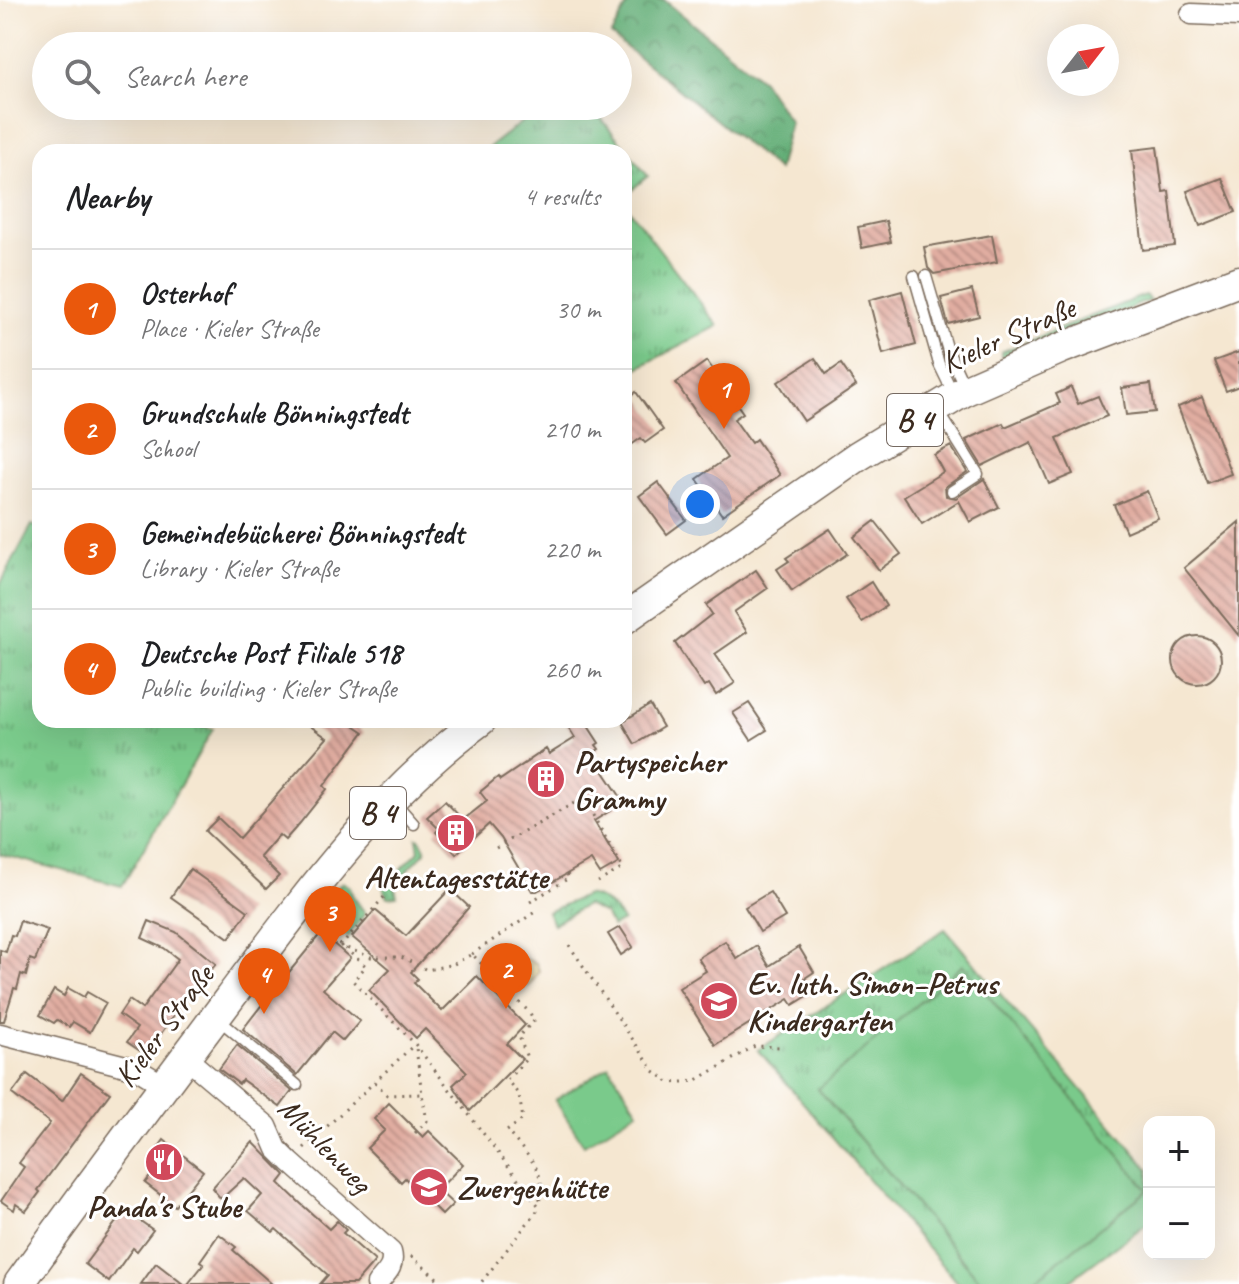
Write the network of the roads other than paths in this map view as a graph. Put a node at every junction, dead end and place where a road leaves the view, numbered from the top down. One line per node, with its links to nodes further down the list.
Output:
1 (1191, 14): 2 (street)
2 (1239, 16)
3 (914, 276): 6 (lane)
4 (926, 276): 6 (lane)
5 (1239, 281): 6 (main road, Kieler Straße / B 4)
6 (952, 398): 7 (lane); 8 (main road, Kieler Straße / B 4)
7 (952, 491)
8 (632, 613)
9 (472, 728): 10 (main road, Kieler Straße / B 4)
10 (393, 799): 11 (lane); 12 (main road, Kieler Straße / B 4)
11 (414, 824)
12 (216, 1017): 14 (main road, Kieler Straße / B 4); 15 (lane)
13 (0, 1034): 16 (street)
14 (185, 1057): 16 (main road, Kieler Straße / B 4); 18 (street, Mühlenweg)
15 (297, 1085)
16 (165, 1086): 17 (main road, Kieler Straße / B 4)
17 (19, 1284)
18 (377, 1284)

